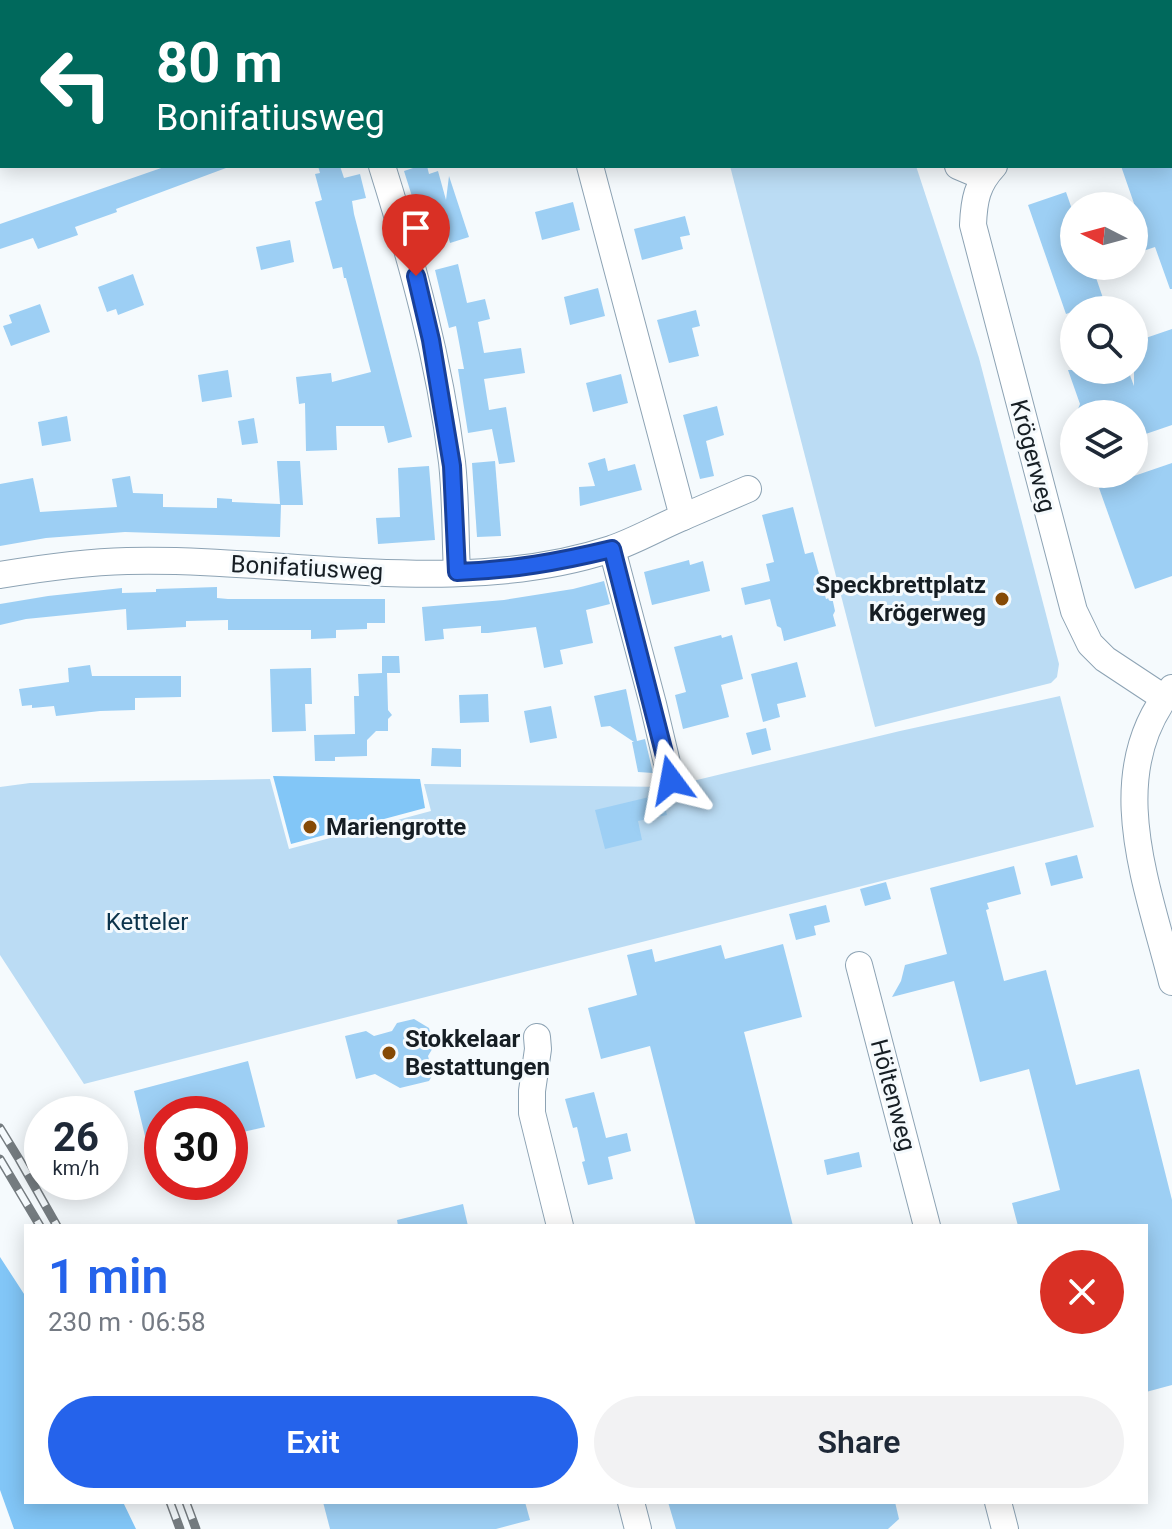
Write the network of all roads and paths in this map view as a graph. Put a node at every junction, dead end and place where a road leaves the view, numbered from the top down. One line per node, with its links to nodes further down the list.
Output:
1 (383, 168): 7 (street)
2 (591, 168): 5 (street)
3 (989, 171): 9 (street, Krögerweg)
4 (748, 489): 5 (street, Bonifatiusweg)
5 (683, 517): 6 (street, Bonifatiusweg)
6 (612, 549): 7 (street, Bonifatiusweg); 10 (street)
7 (457, 572): 8 (street, Bonifatiusweg)
8 (0, 575)
9 (1168, 693): 12 (street)
10 (671, 780)
11 (859, 965): 15 (street, Höltenweg)
12 (1172, 982)
13 (537, 1037): 14 (street)
14 (560, 1224)
15 (926, 1224)
16 (632, 1504): 18 (street)
17 (999, 1504): 19 (street)
18 (638, 1529)
19 (1005, 1529)

